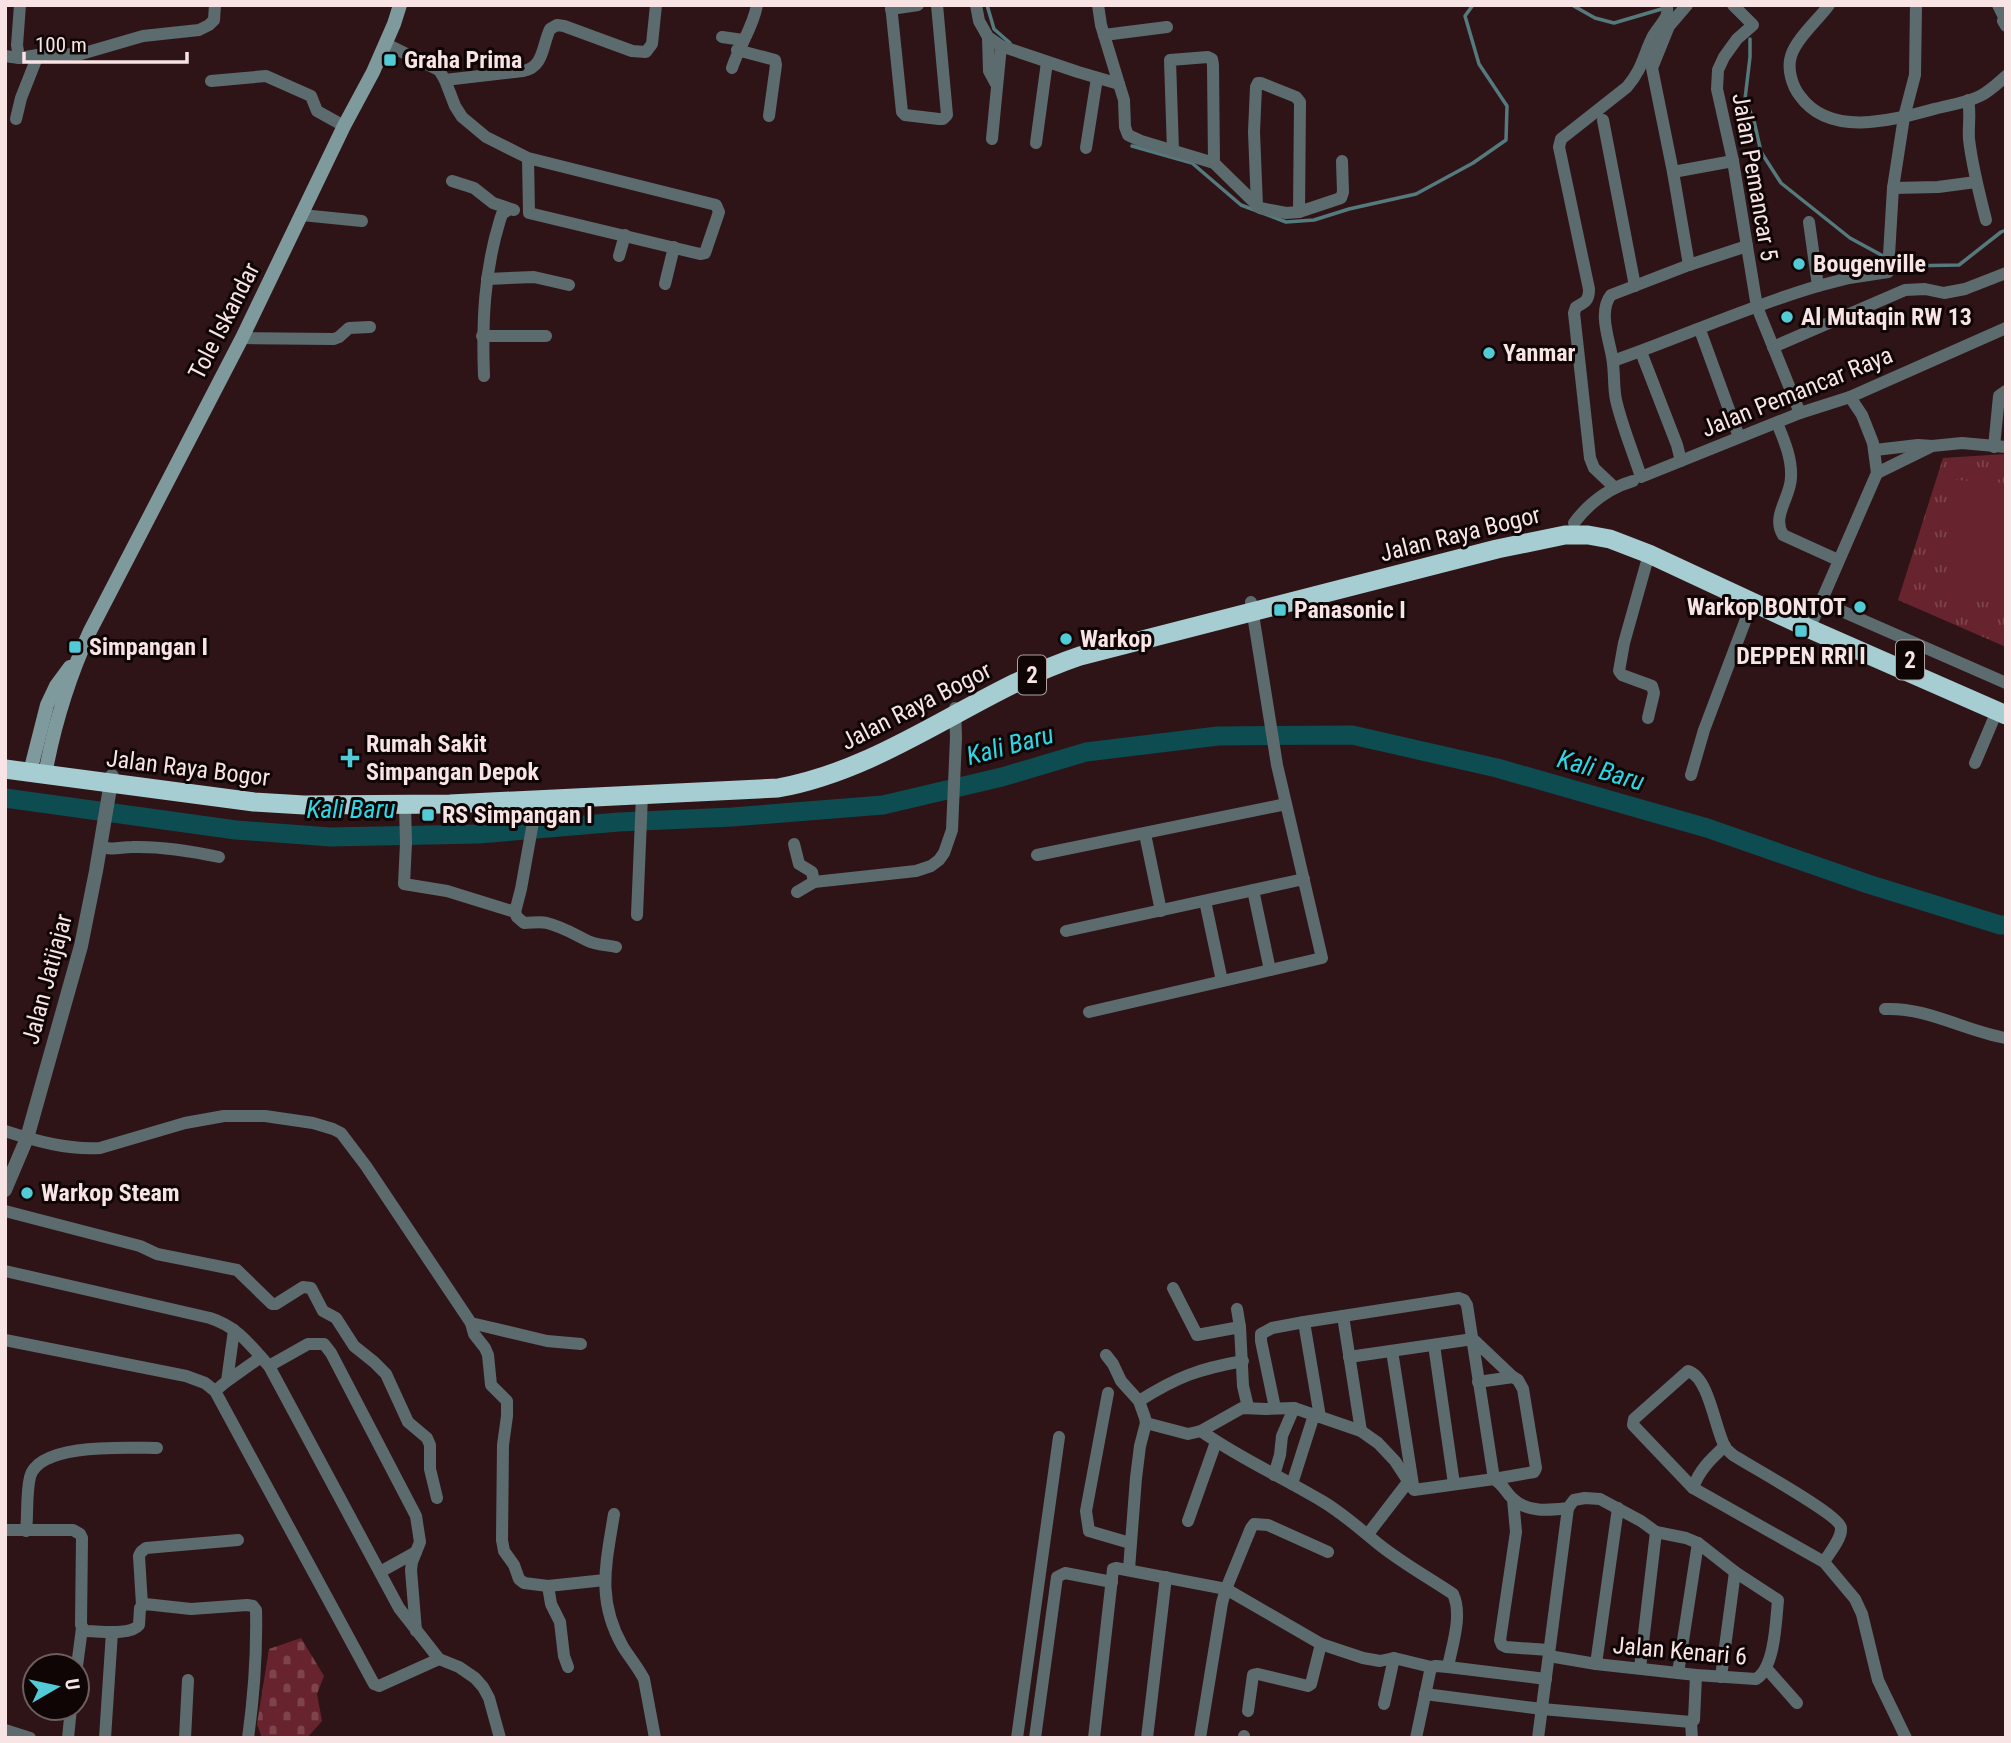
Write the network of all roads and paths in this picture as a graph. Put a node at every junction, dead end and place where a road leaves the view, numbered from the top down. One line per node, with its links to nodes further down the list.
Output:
1 (20, 5): 26 (street)
2 (215, 5): 25 (street)
3 (400, 5): 22 (main road, Tole Iskandar)
4 (656, 5): 32 (street)
5 (757, 5): 23 (street)
6 (918, 5): 15 (street)
7 (937, 5): 15 (street)
8 (976, 5): 21 (street)
9 (1098, 5): 19 (street)
10 (1687, 5): 28 (street)
11 (1733, 5): 48 (street, Jalan Pemancar 5)
12 (1829, 5): 38 (street)
13 (1916, 5): 38 (street)
14 (1998, 5): 17 (street)
15 (891, 7)
16 (1667, 7): 28 (street)
17 (2006, 26)
18 (1167, 27): 19 (street)
19 (1104, 35): 34 (street)
20 (722, 37): 23 (street)
21 (988, 37): 24 (street); 35 (street)
22 (386, 44): 32 (street); 41 (main road, Tole Iskandar)
23 (740, 45): 29 (street); 37 (street)
24 (1000, 46): 27 (street); 35 (street)
25 (38, 55): 26 (street); 39 (street)
26 (12, 57)
27 (1047, 62): 31 (street); 43 (street)
28 (1647, 67): 50 (street); 95 (street)
29 (732, 68)
30 (2006, 76): 36 (street)
31 (1097, 78): 34 (street); 44 (street)
32 (445, 80): 46 (street)
33 (211, 81): 41 (street)
34 (1119, 84): 45 (street)
35 (997, 85): 42 (street)
36 (1968, 100): 38 (street); 52 (street)
37 (769, 116)
38 (1904, 117): 53 (street)
39 (16, 118)
40 (1602, 120): 71 (street)
41 (344, 127): 58 (main road, Tole Iskandar)
42 (992, 139)
43 (1036, 143)
44 (1086, 148)
45 (1173, 151): 49 (street); 49 (street)
46 (528, 158): 57 (street); 64 (street)
47 (1342, 161): 56 (street)
48 (1732, 161): 50 (street); 63 (street, Jalan Pemancar 5)
49 (1214, 163): 54 (street)
50 (1673, 172): 66 (street)
51 (452, 181): 55 (street)
52 (1976, 182): 53 (street); 60 (street)
53 (1893, 188): 72 (street)
54 (1257, 206): 56 (street); 56 (street)
55 (510, 209): 57 (street); 68 (street)
56 (1299, 212)
57 (529, 213): 62 (street)
58 (302, 215): 59 (street); 79 (main road, Tole Iskandar)
59 (362, 220)
60 (1986, 220)
61 (1809, 222): 72 (street)
62 (625, 235): 64 (street); 65 (street)
63 (1747, 246): 66 (street); 73 (street, Jalan Pemancar 5)
64 (674, 247): 69 (street)
65 (619, 256)
66 (1689, 265): 71 (street)
67 (2006, 274): 80 (street)
68 (487, 279): 70 (street); 77 (street)
69 (665, 284)
70 (569, 285)
71 (1635, 286): 82 (street)
72 (1818, 286): 73 (street)
73 (1757, 307): 76 (street); 80 (street, Jalan Pemancar 5)
74 (370, 327): 79 (street)
75 (2006, 328): 85 (street, Jalan Pemancar Raya)
76 (1700, 330): 81 (street); 88 (street)
77 (482, 336): 78 (street); 83 (street)
78 (546, 336)
79 (242, 338): 108 (main road, Tole Iskandar)
80 (1773, 347): 86 (street, Jalan Pemancar 5)
81 (1641, 352): 82 (street); 92 (street)
82 (1613, 361): 94 (street)
83 (484, 376)
84 (2006, 391): 90 (street)
85 (1850, 397): 86 (street, Jalan Pemancar Raya); 91 (street)
86 (1800, 413): 87 (street, Jalan Pemancar Raya)
87 (1777, 423): 88 (street, Jalan Pemancar Raya); 98 (street)
88 (1739, 438): 92 (street, Jalan Pemancar Raya)
89 (1931, 446): 90 (street); 91 (street); 93 (street)
90 (2000, 447)
91 (1875, 450): 93 (street)
92 (1681, 461): 94 (street, Jalan Pemancar Raya)
93 (1877, 473): 98 (street)
94 (1637, 479): 95 (street, Jalan Pemancar Raya)
95 (1614, 487): 96 (street)
96 (1574, 523): 100 (highway, Jalan Raya Bogor / 2); 101 (highway, Jalan Raya Bogor / 2)
97 (1649, 554): 99 (highway, Jalan Raya Bogor / 2); 100 (highway, Jalan Raya Bogor / 2); 105 (street)
98 (1838, 560): 101 (street)
99 (1752, 603): 101 (highway, Jalan Raya Bogor / 2); 110 (street)
100 (1252, 606): 103 (highway, Jalan Raya Bogor / 2); 113 (street)
101 (1815, 616): 102 (street); 104 (highway, Jalan Raya Bogor / 2)
102 (2006, 684)
103 (955, 710): 111 (highway, Jalan Raya Bogor / 2); 112 (highway, Jalan Raya Bogor / 2); 122 (street)
104 (2003, 710): 107 (street)
105 (1648, 718)
106 (5, 758): 108 (highway, Jalan Raya Bogor / 2)
107 (1975, 763)
108 (38, 768): 109 (highway, Jalan Raya Bogor / 2); 111 (highway, Jalan Raya Bogor / 2)
109 (5, 769)
110 (1690, 775)
111 (110, 785): 115 (highway, Jalan Raya Bogor / 2); 118 (street, Jalan Jatijajar)
112 (641, 804): 114 (highway, Jalan Raya Bogor / 2); 128 (street)
113 (1286, 804): 116 (street); 121 (street)
114 (536, 807): 115 (highway, Jalan Raya Bogor / 2); 127 (street)
115 (405, 812): 127 (street)
116 (1145, 834): 119 (street); 126 (street)
117 (794, 844): 122 (street)
118 (100, 846): 120 (street); 137 (street, Jalan Jatijajar)
119 (1037, 855)
120 (219, 857)
121 (1304, 879): 123 (street); 131 (street)
122 (814, 882): 124 (street)
123 (1253, 890): 125 (street); 131 (street)
124 (797, 892)
125 (1205, 901): 126 (street); 132 (street)
126 (1161, 911): 129 (street)
127 (515, 912): 130 (street)
128 (637, 915)
129 (1066, 932)
130 (616, 947)
131 (1270, 970): 132 (street)
132 (1222, 981): 134 (street)
133 (1885, 1009): 135 (street)
134 (1089, 1012)
135 (2006, 1038)
136 (5, 1131): 137 (street)
137 (27, 1138): 138 (street, Jalan Jatijajar); 145 (street)
138 (5, 1190)
139 (5, 1211): 180 (street)
140 (5, 1271): 147 (street)
141 (1173, 1288): 146 (street)
142 (1237, 1309): 146 (street)
143 (1343, 1316): 144 (street); 148 (street); 154 (street)
144 (1304, 1322): 164 (street); 166 (street)
145 (471, 1324): 150 (street); 202 (street)
146 (1240, 1327): 155 (street)
147 (234, 1330): 156 (street); 158 (street)
148 (1473, 1339): 151 (street); 157 (street); 159 (street)
149 (5, 1340): 160 (street)
150 (581, 1344)
151 (1434, 1345): 152 (street); 176 (street)
152 (1392, 1351): 154 (street); 178 (street)
153 (1106, 1355): 162 (street)
154 (1349, 1357): 169 (street)
155 (1243, 1361): 162 (street); 163 (street)
156 (265, 1362): 158 (street); 193 (street); 197 (street)
157 (1513, 1377): 159 (street); 175 (street)
158 (227, 1381): 160 (street)
159 (1479, 1382): 175 (street)
160 (215, 1391): 212 (street)
161 (1108, 1393): 191 (street)
162 (1139, 1401): 167 (street)
163 (1248, 1407): 164 (street); 168 (street)
164 (1275, 1408): 165 (street)
165 (1294, 1408): 166 (street); 174 (street)
166 (1317, 1416): 169 (street); 177 (street)
167 (1146, 1423): 168 (street); 191 (street)
168 (1200, 1431): 171 (street)
169 (1361, 1431): 178 (street)
170 (1059, 1437): 238 (street)
171 (1216, 1442): 174 (street); 185 (street)
172 (1725, 1446): 179 (street); 179 (street); 195 (street)
173 (157, 1448): 187 (street)
174 (1274, 1475): 177 (street)
175 (1494, 1479): 176 (street); 181 (street)
176 (1454, 1484): 178 (street)
177 (1292, 1485): 189 (street)
178 (1411, 1486): 189 (street)
179 (1693, 1488): 195 (street)
180 (437, 1498)
181 (1513, 1499): 182 (street); 210 (street, Jalan Kenari 6)
182 (1568, 1508): 183 (street); 210 (street)
183 (1618, 1508): 188 (street); 213 (street)
184 (614, 1514): 200 (street)
185 (1188, 1521)
186 (5, 1530): 187 (street)
187 (26, 1531): 205 (street)
188 (1656, 1532): 192 (street); 217 (street)
189 (1368, 1534): 215 (street)
190 (238, 1540): 204 (street)
191 (1130, 1543): 196 (street)
192 (1698, 1543): 198 (street); 219 (street)
193 (416, 1552): 197 (street); 206 (street)
194 (1328, 1552): 203 (street)
195 (1824, 1562): 231 (street)
196 (1129, 1569): 199 (street); 201 (street)
197 (380, 1572): 206 (street)
198 (1735, 1572): 218 (street, Jalan Kenari 6); 221 (street)
199 (1166, 1577): 203 (street); 241 (street)
200 (605, 1580): 202 (street); 237 (street)
201 (1112, 1582): 239 (street); 240 (street)
202 (548, 1586): 214 (street)
203 (1226, 1589): 208 (street); 242 (street)
204 (142, 1605): 207 (street); 235 (street)
205 (82, 1628): 207 (street); 209 (street)
206 (416, 1631): 212 (street)
207 (113, 1632): 233 (street)
208 (1321, 1644): 211 (street); 228 (street)
209 (79, 1652)
210 (1549, 1653): 213 (street, Jalan Kenari 6); 222 (street)
211 (1394, 1658): 216 (street); 226 (street)
212 (439, 1659): 236 (street)
213 (1596, 1664): 217 (street, Jalan Kenari 6)
214 (568, 1667)
215 (1448, 1667): 216 (street); 222 (street)
216 (1430, 1668): 224 (street)
217 (1640, 1668): 219 (street, Jalan Kenari 6)
218 (1766, 1668): 221 (street, Jalan Kenari 6); 225 (street)
219 (1678, 1673): 220 (street, Jalan Kenari 6)
220 (1696, 1675): 221 (street, Jalan Kenari 6); 229 (street)
221 (1721, 1677)
222 (1546, 1679): 227 (street)
223 (188, 1680): 234 (street)
224 (1425, 1693): 227 (street); 243 (street)
225 (1797, 1703)
226 (1384, 1704)
227 (1542, 1709): 229 (street); 244 (street)
228 (1248, 1711)
229 (1691, 1722): 245 (street)
230 (5, 1730): 232 (street)
231 (1901, 1737)
232 (30, 1738)
233 (105, 1738)
234 (185, 1738)
235 (247, 1738)
236 (500, 1738)
237 (655, 1738)
238 (1017, 1738)
239 (1035, 1738)
240 (1094, 1738)
241 (1147, 1738)
242 (1200, 1738)
243 (1416, 1738)
244 (1538, 1738)
245 (1692, 1738)

